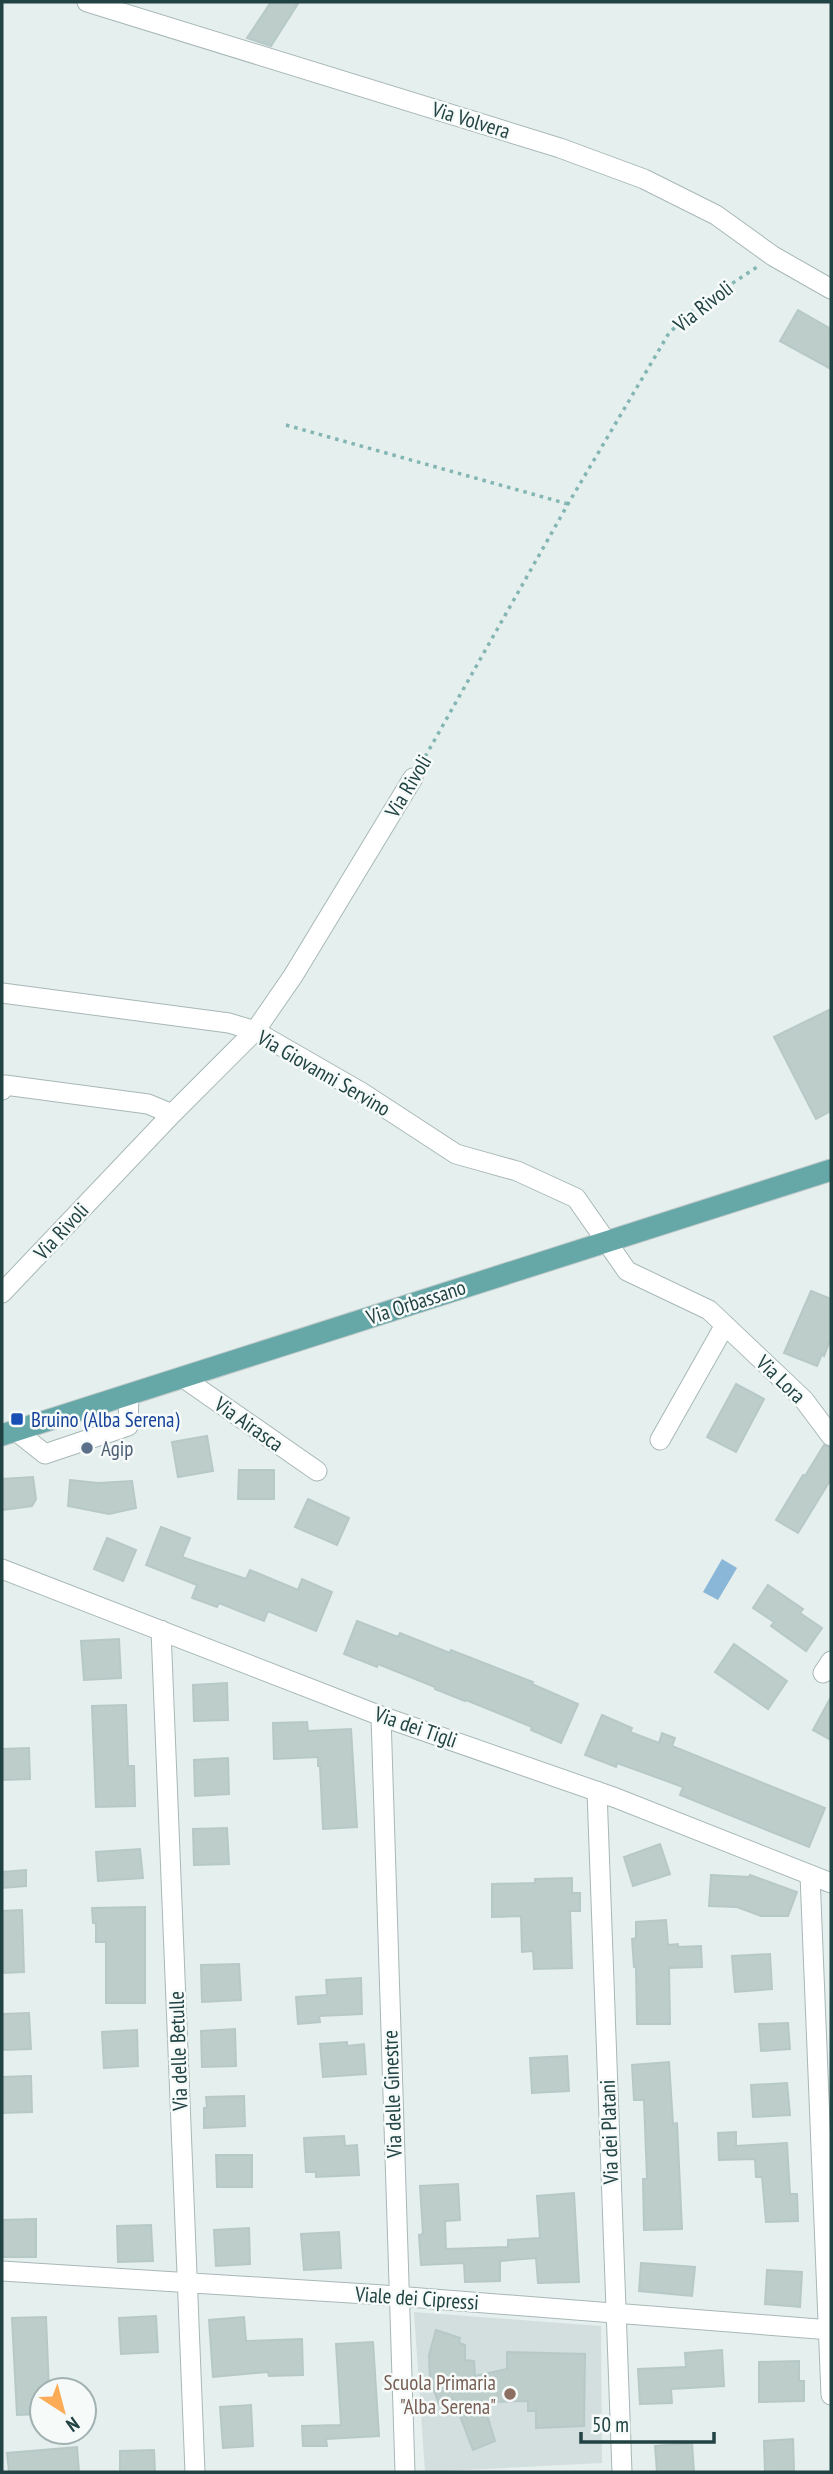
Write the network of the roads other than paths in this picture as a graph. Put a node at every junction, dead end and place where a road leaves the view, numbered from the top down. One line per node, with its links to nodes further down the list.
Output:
1 (87, 2): 2 (street, Via Volvera)
2 (831, 289)
3 (413, 778): 5 (street, Via Rivoli)
4 (2, 993): 5 (street, Via Giovanni Servino)
5 (255, 1031): 7 (street, Via Rivoli); 9 (street, Via Giovanni Servino)
6 (2, 1090): 7 (street)
7 (172, 1114): 10 (street, Via Rivoli)
8 (831, 1170): 9 (main road, Via Orbassano)
9 (608, 1241): 11 (street, Via Lora); 12 (main road, Via Orbassano)
10 (2, 1293)
11 (725, 1325): 15 (street, Via Lora); 16 (street)
12 (182, 1377): 13 (main road, Via Orbassano); 17 (street, Via Airasca)
13 (129, 1394): 14 (main road, Via Orbassano); 14 (street)
14 (9, 1433)
15 (831, 1436)
16 (660, 1440)
17 (317, 1471)
18 (2, 1569): 19 (street, Via dei Tigli)
19 (161, 1630): 20 (street, Via dei Tigli); 25 (street, Via delle Betulle)
20 (381, 1716): 21 (street, Via dei Tigli); 26 (street, Via delle Ginestre)
21 (597, 1791): 22 (street, Via dei Tigli); 27 (street, Via dei Platani)
22 (810, 1875): 23 (street, Via dei Tigli); 28 (street)
23 (831, 1883)
24 (2, 2271): 25 (street, Viale dei Cipressi)
25 (188, 2281): 26 (street, Viale dei Cipressi); 30 (street, Via delle Betulle)
26 (398, 2296): 27 (street, Viale dei Cipressi); 31 (street, Via delle Ginestre)
27 (616, 2313): 28 (street, Viale dei Cipressi); 32 (street, Via dei Platani)
28 (830, 2330): 29 (street)
29 (831, 2395)
30 (195, 2472)
31 (405, 2472)
32 (622, 2472)

